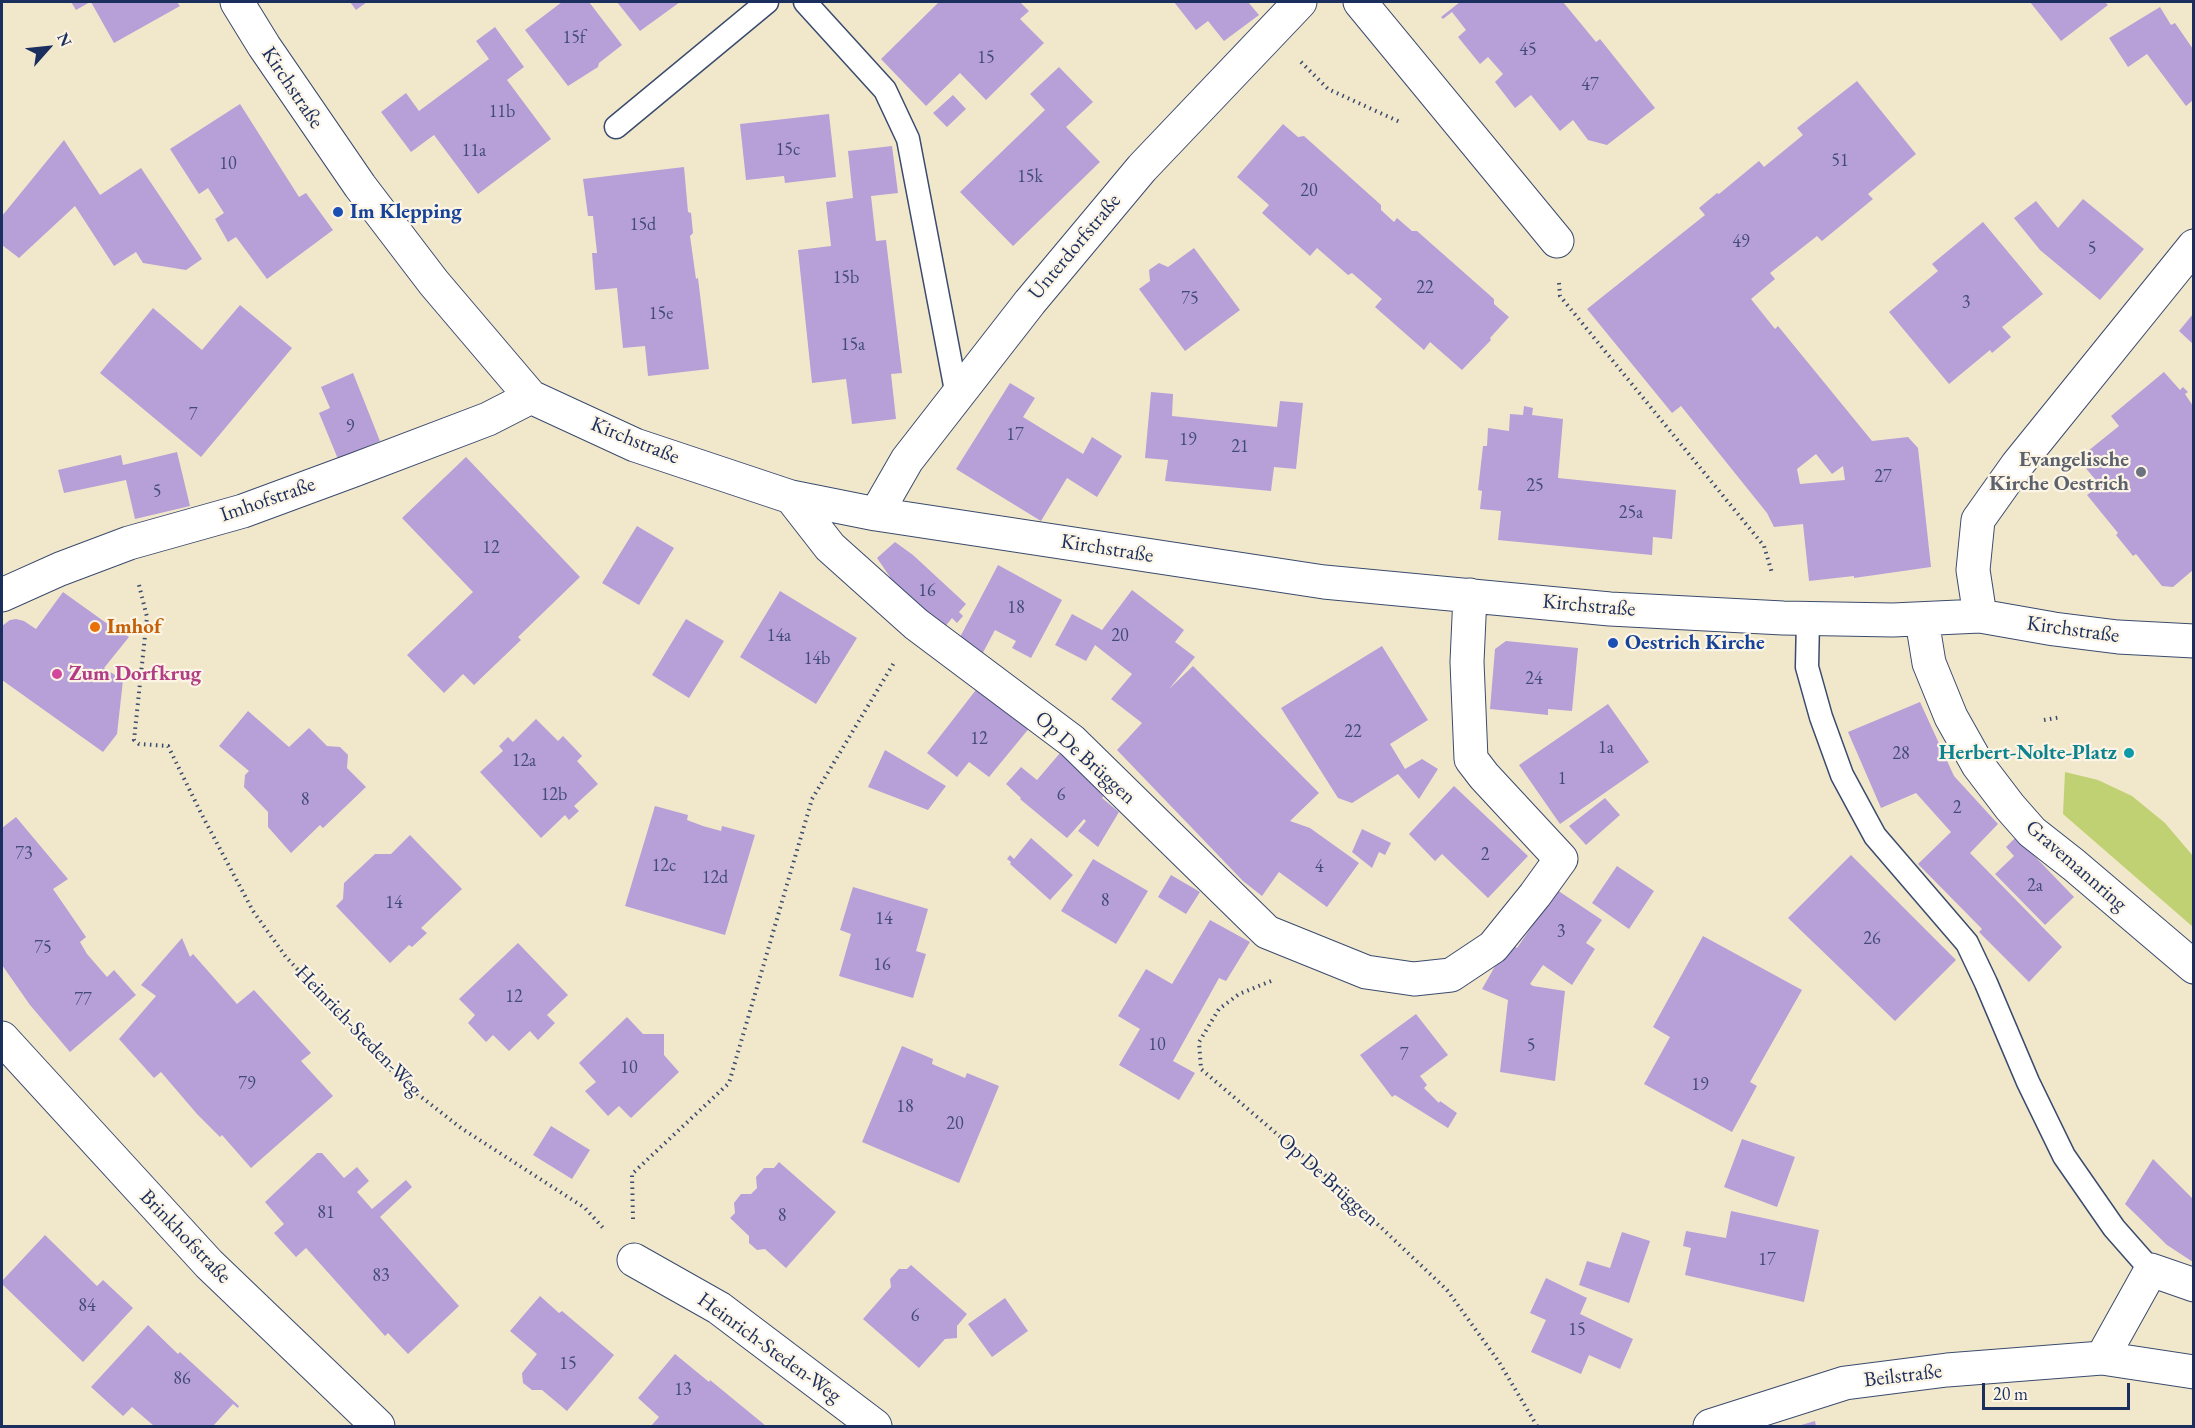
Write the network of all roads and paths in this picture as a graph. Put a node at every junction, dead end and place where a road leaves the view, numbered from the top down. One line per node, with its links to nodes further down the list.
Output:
1 (237, 2): 14 (street, Kirchstraße)
2 (767, 2): 7 (lane)
3 (806, 2): 13 (lane)
4 (1300, 2): 6 (street, Unterdorfstraße)
5 (1360, 2): 9 (street)
6 (1271, 32): 8 (path); 13 (street, Unterdorfstraße)
7 (616, 127)
8 (1410, 127)
9 (1557, 241): 12 (path)
10 (2193, 246): 20 (street)
11 (1553, 287): 12 (path)
12 (1560, 296): 21 (path)
13 (957, 396): 16 (street, Unterdorfstraße)
14 (531, 397): 15 (street, Kirchstraße); 17 (street, Imhofstraße)
15 (791, 497): 16 (street, Kirchstraße); 23 (street, Op De Brüggen)
16 (876, 514): 19 (street, Kirchstraße)
17 (129, 543): 18 (street, Imhofstraße); 30 (path, Heinrich-Steden-Weg)
18 (2, 595)
19 (1470, 596): 21 (street, Kirchstraße); 23 (street, Op De Brüggen)
20 (1980, 616): 22 (street, Kirchstraße); 24 (street, Kirchstraße)
21 (1795, 618): 22 (street, Kirchstraße); 31 (lane)
22 (1922, 620): 27 (street, Gravemannring)
23 (916, 624): 30 (path)
24 (2193, 641)
25 (2061, 717): 26 (path)
26 (2044, 720)
27 (2193, 967)
28 (1276, 979): 37 (path, Op De Brüggen)
29 (2, 1038): 35 (street, Brinkhofstraße)
30 (634, 1260): 36 (street, Heinrich-Steden-Weg)
31 (2151, 1270): 32 (street); 33 (street)
32 (2193, 1285)
33 (2102, 1358): 34 (street, Beilstraße); 38 (street, Beilstraße)
34 (2193, 1372)
35 (378, 1426)
36 (875, 1426)
37 (1537, 1426)
38 (1710, 1426)

